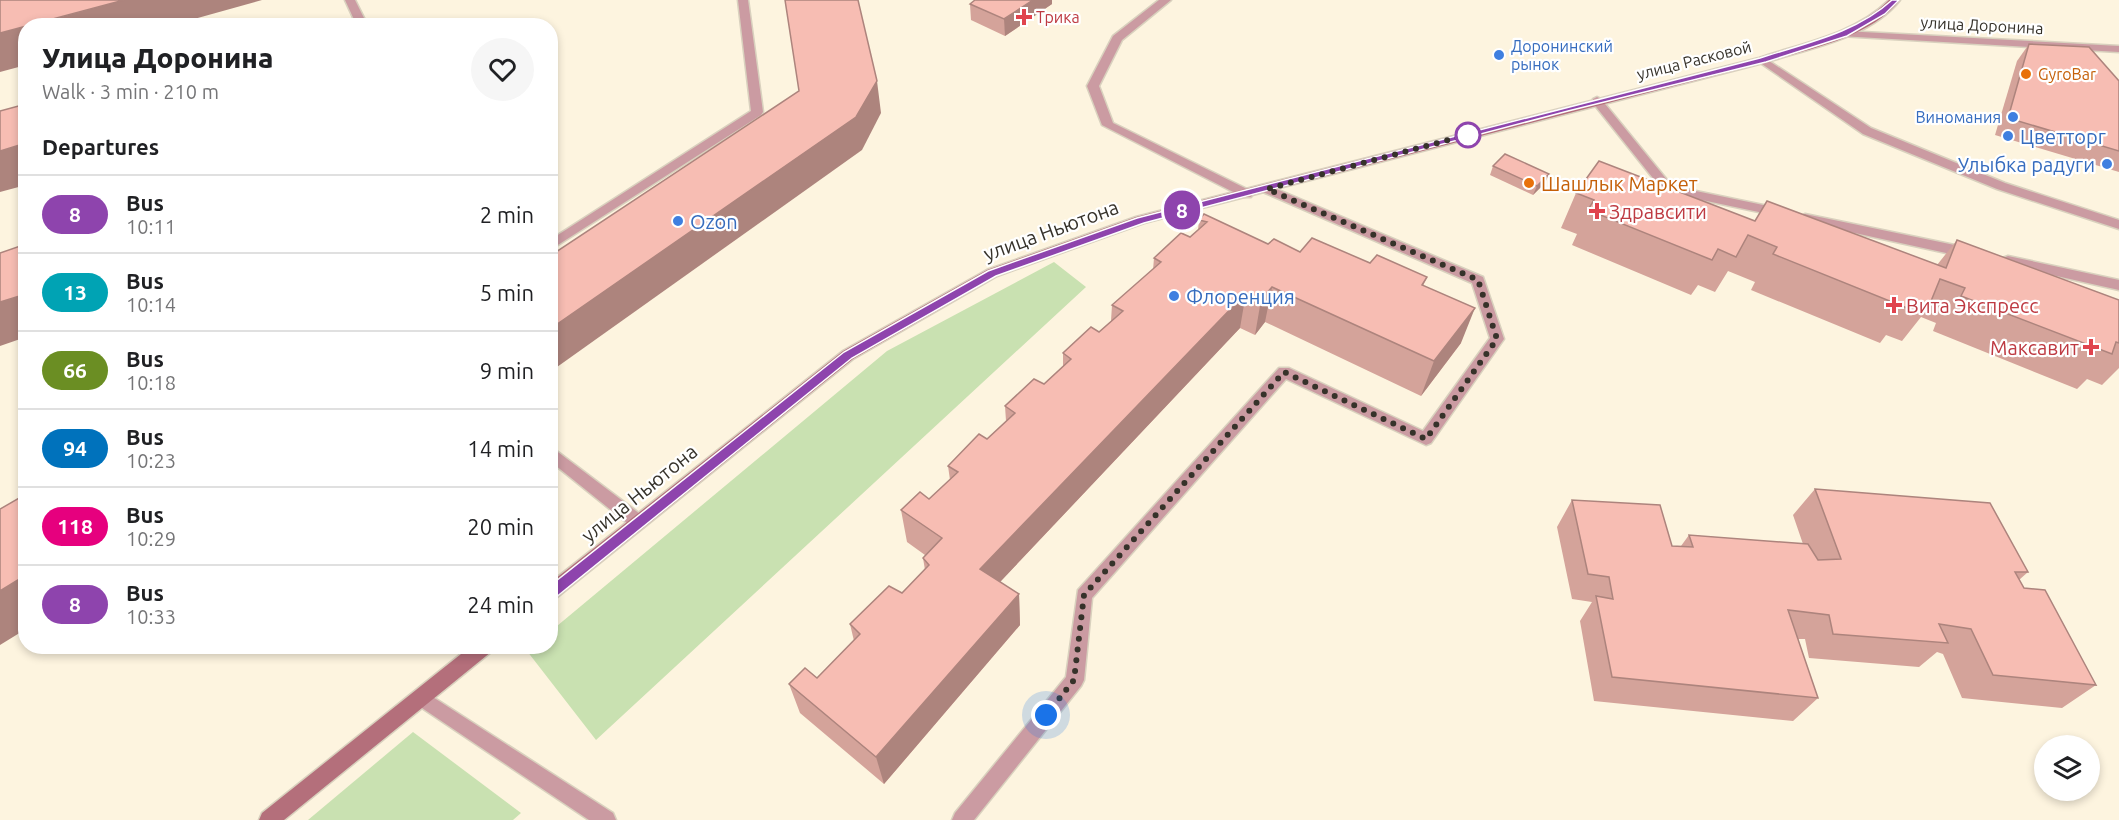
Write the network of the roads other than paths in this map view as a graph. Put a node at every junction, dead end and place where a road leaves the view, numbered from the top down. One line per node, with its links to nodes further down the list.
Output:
1 (350, 0): 5 (street)
2 (743, 0): 13 (street)
3 (1166, 0): 11 (street)
4 (1895, 0): 6 (main road, улица Расковой)
5 (359, 18)
6 (1844, 34): 7 (street, улица Доронина); 8 (main road, улица Расковой)
7 (2119, 49)
8 (1763, 60): 9 (main road, улица Расковой); 12 (street)
9 (1597, 101): 10 (main road, улица Расковой); 14 (street)
10 (1267, 189): 11 (main road, улица Расковой); 22 (street)
11 (1247, 194): 16 (main road, улица Ньютона)
12 (2119, 225)
13 (558, 241)
14 (2119, 285)
15 (558, 458): 16 (street)
16 (638, 522): 17 (main road, улица Ньютона)
17 (558, 587)
18 (475, 654): 19 (main road)
19 (422, 698): 20 (main road); 21 (street)
20 (269, 820)
21 (606, 820)
22 (962, 820)

